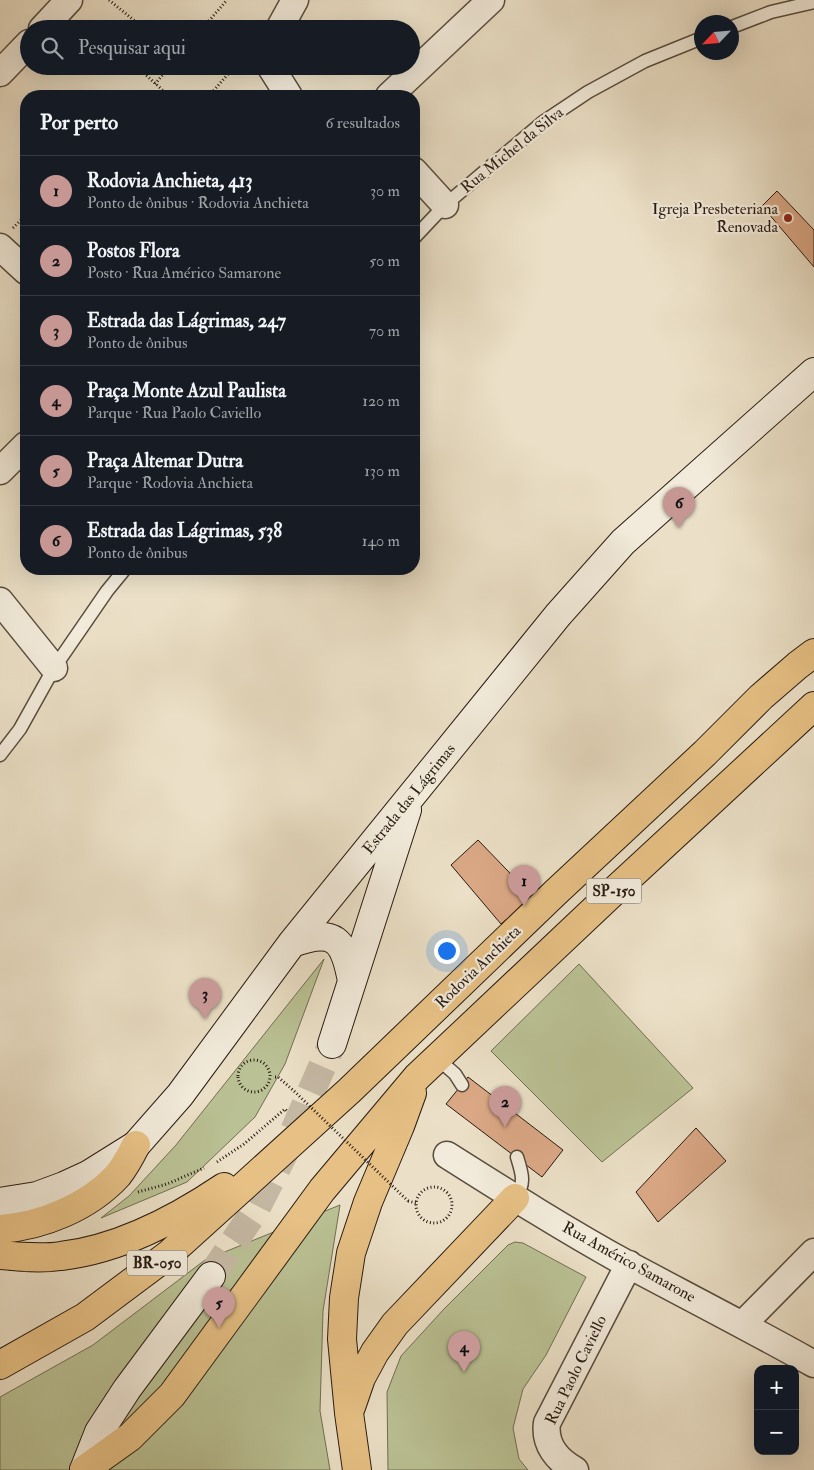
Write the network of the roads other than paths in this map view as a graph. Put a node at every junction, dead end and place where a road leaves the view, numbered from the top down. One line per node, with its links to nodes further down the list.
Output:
1 (69, 0): 5 (street)
2 (295, 0): 6 (street)
3 (492, 0): 10 (street)
4 (814, 2): 7 (lane)
5 (50, 20)
6 (284, 20)
7 (739, 24)
8 (694, 41): 17 (lane, Rua Michel da Silva)
9 (20, 52): 11 (street)
10 (420, 67)
11 (0, 73)
12 (275, 75): 14 (street)
13 (412, 75): 15 (street)
14 (284, 90)
15 (395, 90)
16 (420, 178): 17 (street)
17 (445, 205): 18 (lane, Rua Michel da Silva)
18 (420, 232)
19 (0, 247): 20 (street)
20 (20, 265)
21 (814, 372): 30 (main road, Estrada das Lágrimas)
22 (20, 451): 23 (street)
23 (0, 471)
24 (120, 575): 27 (lane)
25 (0, 601): 27 (street)
26 (814, 654): 37 (highway, Rodovia Anchieta / SP-150)
27 (54, 668): 29 (lane)
28 (814, 706): 34 (highway, SP-150)
29 (0, 755)
30 (412, 794): 31 (main road, Estrada das Lágrimas); 32 (main road)
31 (292, 944): 32 (main road); 38 (main road, Estrada das Lágrimas)
32 (352, 981): 33 (main road)
33 (332, 1044)
34 (438, 1059): 35 (highway, SP-150); 36 (lane)
35 (417, 1078): 51 (highway); 52 (highway, SP-150)
36 (462, 1085)
37 (301, 1136): 45 (highway); 49 (highway, BR-050)
38 (136, 1145): 42 (main road, Estrada das Lágrimas); 43 (highway)
39 (447, 1155): 41 (street, Rua Américo Samarone)
40 (517, 1157): 41 (lane)
41 (515, 1198): 46 (street, Rua Américo Samarone); 51 (highway)
42 (0, 1202)
43 (0, 1229)
44 (814, 1252): 48 (street)
45 (0, 1255)
46 (629, 1264): 48 (street, Rua Américo Samarone); 54 (street, Rua Paolo Caviello)
47 (211, 1276): 52 (main road)
48 (743, 1324): 50 (street, Rua Américo Samarone)
49 (0, 1364)
50 (814, 1364)
51 (349, 1414): 53 (highway)
52 (84, 1470)
53 (358, 1470)
54 (575, 1470)

